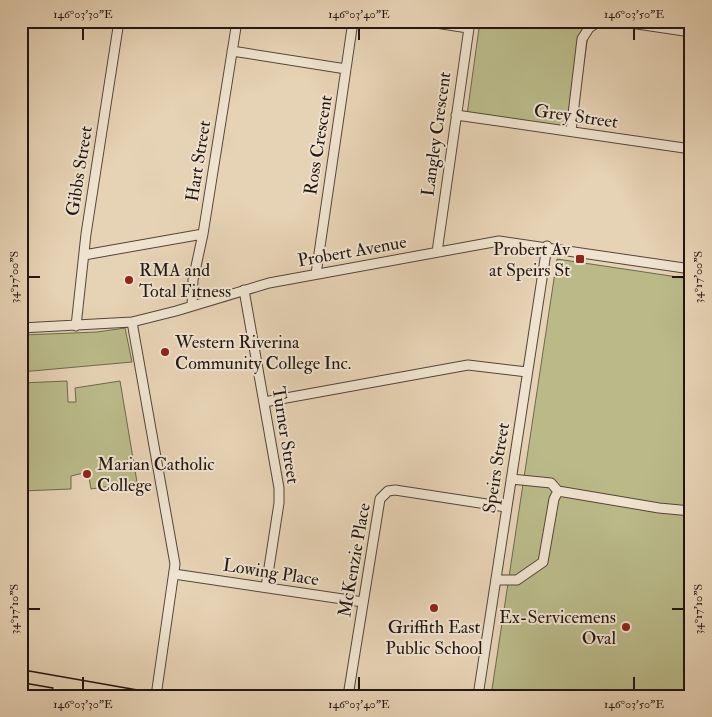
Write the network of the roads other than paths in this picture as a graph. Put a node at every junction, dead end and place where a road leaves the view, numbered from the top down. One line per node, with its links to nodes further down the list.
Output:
1 (119, 21): 17 (street, Gibbs Street)
2 (237, 21): 9 (street, Hart Street)
3 (353, 21): 10 (street, Ross Crescent)
4 (423, 21): 7 (street)
5 (599, 21): 12 (street)
6 (617, 21): 8 (street)
7 (469, 25): 11 (street, Langley Crescent)
8 (691, 32)
9 (232, 51): 10 (street); 14 (street, Hart Street)
10 (346, 69): 19 (street, Ross Crescent)
11 (456, 115): 12 (street, Grey Street); 16 (street, Langley Crescent)
12 (571, 131): 13 (street, Grey Street)
13 (691, 149)
14 (203, 234): 17 (street); 21 (street, Hart Street)
15 (547, 246): 16 (street, Probert Avenue); 18 (street, Probert Avenue); 25 (street, Speirs Street)
16 (437, 252): 19 (street, Probert Avenue)
17 (84, 255): 23 (street, Gibbs Street)
18 (691, 269)
19 (316, 274): 20 (street, Probert Avenue)
20 (244, 290): 21 (street, Probert Avenue); 26 (street, Turner Street)
21 (192, 306): 22 (street, Probert Avenue)
22 (132, 322): 23 (street, Probert Avenue); 31 (street)
23 (76, 326): 24 (street, Probert Avenue)
24 (21, 328)
25 (527, 372): 26 (street); 27 (street, Speirs Street)
26 (264, 402): 33 (street, Turner Street)
27 (511, 479): 28 (street); 29 (street, Speirs Street)
28 (558, 491): 30 (street); 32 (street)
29 (506, 507): 32 (street, Speirs Street); 34 (street, McKenzie Place)
30 (691, 511)
31 (174, 574): 33 (street, Lowing Place); 39 (street)
32 (496, 580): 41 (street, Speirs Street)
33 (266, 587): 34 (street, Lowing Place)
34 (364, 602): 40 (street, McKenzie Place)
35 (21, 676): 36 (main road)
36 (59, 682): 37 (street); 38 (main road)
37 (57, 696)
38 (135, 696)
39 (156, 696)
40 (348, 696)
41 (478, 696)

